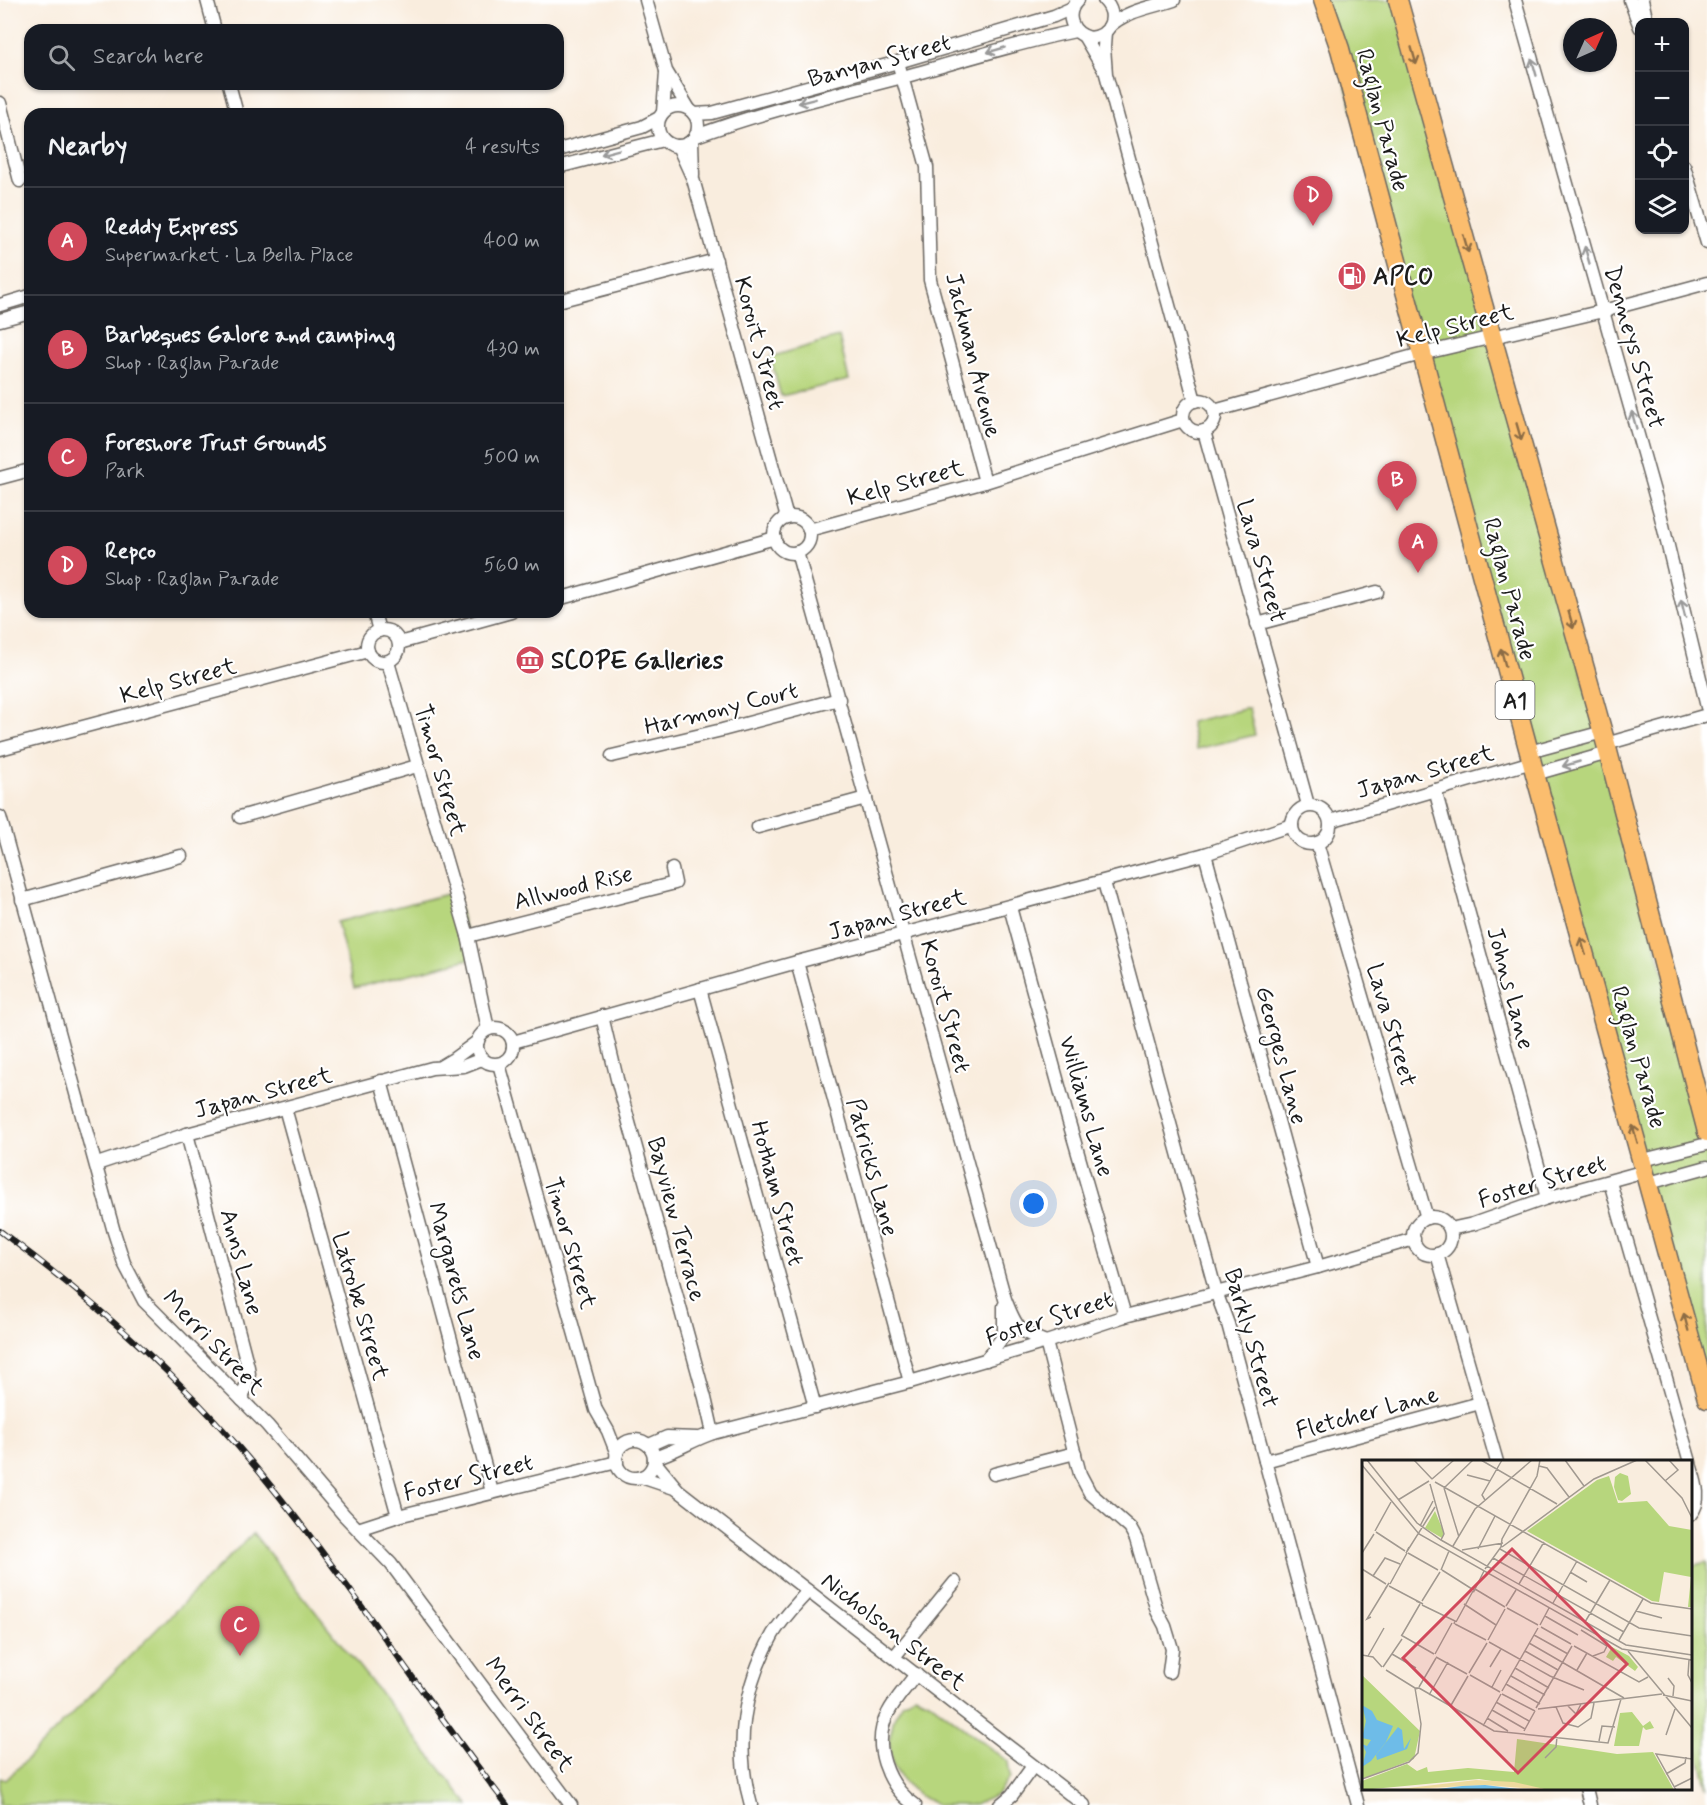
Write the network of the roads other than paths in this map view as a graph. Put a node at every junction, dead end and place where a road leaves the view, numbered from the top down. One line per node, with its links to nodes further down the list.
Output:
1 (207, 0): 13 (street)
2 (646, 0): 17 (street)
3 (1107, 0): 14 (street)
4 (1173, 0): 14 (street)
5 (1323, 0): 43 (highway, Raglan Parade / A1)
6 (1398, 0): 42 (highway, Raglan Parade, one-way to 42)
7 (1515, 0): 39 (street, Denneys Street, one-way to 7)
8 (1630, 0): 11 (street)
9 (1642, 0): 12 (street)
10 (1074, 3): 15 (street); 16 (street, Banyan Street)
11 (1637, 18)
12 (1646, 18)
13 (213, 24)
14 (1107, 30): 15 (street, Banyan Street); 18 (street)
15 (1080, 34): 18 (street); 19 (street, Banyan Street, one-way to 19)
16 (898, 62): 19 (street, Jackman Avenue); 23 (street, Banyan Street)
17 (666, 71): 23 (street); 24 (street)
18 (1106, 74): 44 (street)
19 (903, 76): 25 (street, Banyan Street, one-way to 25); 50 (street, Jackman Avenue)
20 (231, 90): 22 (street)
21 (0, 103): 32 (street)
22 (235, 108)
23 (692, 112): 24 (street); 25 (street)
24 (661, 115): 26 (street); 28 (street)
25 (694, 138): 27 (street); 30 (street, Koroit Street)
26 (663, 140): 27 (street); 29 (street, one-way to 29)
27 (678, 146): 30 (street, Koroit Street)
28 (564, 148)
29 (564, 165)
30 (693, 179): 34 (street, Koroit Street)
31 (1688, 180): 33 (street)
32 (21, 181)
33 (1707, 243)
34 (716, 260): 37 (street); 51 (street, Koroit Street)
35 (1707, 283): 39 (street, Kelp Street)
36 (24, 299): 38 (street)
37 (564, 299)
38 (0, 305)
39 (1603, 311): 42 (street, Kelp Street); 65 (street, Denneys Street, one-way to 39)
40 (24, 314): 41 (street)
41 (0, 320)
42 (1492, 336): 43 (street, Kelp Street); 67 (highway, Raglan Parade, one-way to 67)
43 (1421, 354): 45 (street, Kelp Street); 70 (highway, Raglan Parade / A1, one-way to 43)
44 (1195, 401): 45 (street); 46 (street)
45 (1214, 411): 47 (street)
46 (1183, 420): 47 (street); 50 (street, Kelp Street)
47 (1204, 431): 59 (street, Lava Street)
48 (24, 472): 49 (street)
49 (0, 478)
50 (985, 482): 52 (street, Kelp Street)
51 (787, 518): 52 (street); 53 (street)
52 (809, 530): 54 (street)
53 (774, 538): 54 (street); 56 (street)
54 (797, 552): 64 (street, Koroit Street)
55 (1377, 592): 59 (street)
56 (564, 597)
57 (376, 618): 60 (street)
58 (490, 618): 61 (street)
59 (1257, 624): 74 (street, Lava Street)
60 (379, 631): 61 (street); 62 (street)
61 (399, 644): 63 (street)
62 (368, 651): 63 (street); 68 (street, Kelp Street)
63 (387, 662): 71 (street, Timor Street)
64 (839, 699): 69 (street, Harmony Court); 73 (street, Koroit Street)
65 (1707, 706)
66 (1707, 715): 67 (street, Japan Street)
67 (1605, 743): 70 (street, Japan Street, one-way to 70); 70 (street, Japan Street); 100 (highway, Raglan Parade)
68 (0, 749)
69 (612, 756)
70 (1532, 763): 72 (street, Japan Street); 105 (highway, Raglan Parade / A1, one-way to 70)
71 (417, 766): 76 (street); 88 (street, Timor Street)
72 (1435, 790): 77 (street, Japan Street); 107 (street, Johns Lane)
73 (866, 798): 79 (street); 87 (street, Koroit Street)
74 (1308, 805): 77 (street); 78 (street)
75 (0, 817): 85 (street, Merri Street)
76 (240, 817)
77 (1330, 821): 80 (street)
78 (1292, 825): 80 (street); 81 (street, Japan Street)
79 (758, 827)
80 (1317, 843): 108 (street, Lava Street)
81 (1205, 854): 84 (street, Japan Street); 112 (street, Georges Lane)
82 (181, 856): 85 (street)
83 (672, 869): 88 (street, Allwood Rise)
84 (1104, 882): 86 (street, Japan Street); 113 (street, Barkly Street)
85 (22, 900): 103 (street, Merri Street)
86 (1010, 907): 87 (street, Japan Street); 115 (street, Williams Lane)
87 (904, 934): 89 (street, Japan Street); 114 (street, Koroit Street)
88 (468, 936): 92 (street, Timor Street)
89 (798, 962): 90 (street, Japan Street); 118 (street, Patricks Lane)
90 (700, 990): 91 (street, Japan Street); 122 (street, Hotham Street)
91 (602, 1016): 94 (street, Japan Street); 124 (street, Bayview Terrace)
92 (488, 1029): 93 (street); 94 (street)
93 (478, 1041): 95 (street); 97 (street, Japan Street)
94 (513, 1042): 96 (street)
95 (482, 1059): 96 (street); 97 (street, Japan Street)
96 (499, 1064): 123 (street, Timor Street)
97 (441, 1066): 98 (street, Japan Street)
98 (381, 1082): 99 (street, Japan Street); 138 (street, Margarets Lane)
99 (285, 1108): 101 (street, Japan Street); 140 (street, Latrobe Street)
100 (1707, 1132)
101 (187, 1134): 103 (street, Japan Street); 120 (street, Anns Lane)
102 (1707, 1144): 105 (street)
103 (97, 1164): 120 (street, Merri Street)
104 (1707, 1167): 105 (street)
105 (1646, 1172): 106 (street, Foster Street); 119 (highway, Raglan Parade / A1, one-way to 105)
106 (1610, 1182): 107 (street, Foster Street); 131 (street)
107 (1547, 1198): 109 (street, Foster Street)
108 (1427, 1218): 109 (street); 110 (street)
109 (1450, 1229): 111 (street)
110 (1414, 1239): 111 (street); 112 (street, Foster Street)
111 (1437, 1254): 121 (street)
112 (1318, 1266): 113 (street, Foster Street)
113 (1216, 1292): 115 (street, Foster Street); 132 (street, Barkly Street)
114 (1005, 1299): 116 (street, Koroit Street); 117 (street, Koroit Street)
115 (1125, 1316): 116 (street, Foster Street)
116 (1046, 1342): 117 (street, Foster Street); 128 (street)
117 (986, 1360): 118 (street, Foster Street)
118 (910, 1382): 122 (street, Foster Street)
119 (1707, 1399)
120 (242, 1401): 141 (street, Merri Street)
121 (1480, 1403): 130 (street); 132 (street, Fletcher Lane)
122 (815, 1407): 124 (street, Foster Street)
123 (608, 1431): 126 (street); 133 (street, Timor Street)
124 (713, 1433): 125 (street, Foster Street)
125 (698, 1438): 127 (street, Foster Street); 129 (street, Foster Street)
126 (627, 1441): 127 (street); 133 (street)
127 (649, 1445): 129 (street)
128 (1075, 1453): 135 (street); 145 (street)
129 (654, 1460): 136 (street); 137 (street, Nicholson Street)
130 (1497, 1460)
131 (1689, 1460)
132 (1265, 1461): 154 (street, Barkly Street)
133 (618, 1463): 136 (street); 138 (street, Foster Street)
134 (1692, 1471): 139 (street)
135 (994, 1474)
136 (641, 1477): 137 (street, Nicholson Street)
137 (678, 1490): 143 (street, Nicholson Street)
138 (492, 1492): 140 (street, Foster Street)
139 (1692, 1513)
140 (398, 1515): 141 (street, Foster Street)
141 (358, 1529): 149 (street, Merri Street)
142 (955, 1582): 144 (street)
143 (808, 1591): 144 (street, Nicholson Street); 150 (street)
144 (894, 1657): 146 (street, Nicholson Street)
145 (1169, 1672)
146 (916, 1674): 147 (street, Nicholson Street); 151 (street)
147 (1034, 1766): 152 (street); 153 (street, Nicholson Street)
148 (1586, 1790): 155 (street)
149 (571, 1805)
150 (752, 1805)
151 (915, 1805)
152 (1000, 1805)
153 (1084, 1805)
154 (1358, 1805)
155 (1590, 1805)

